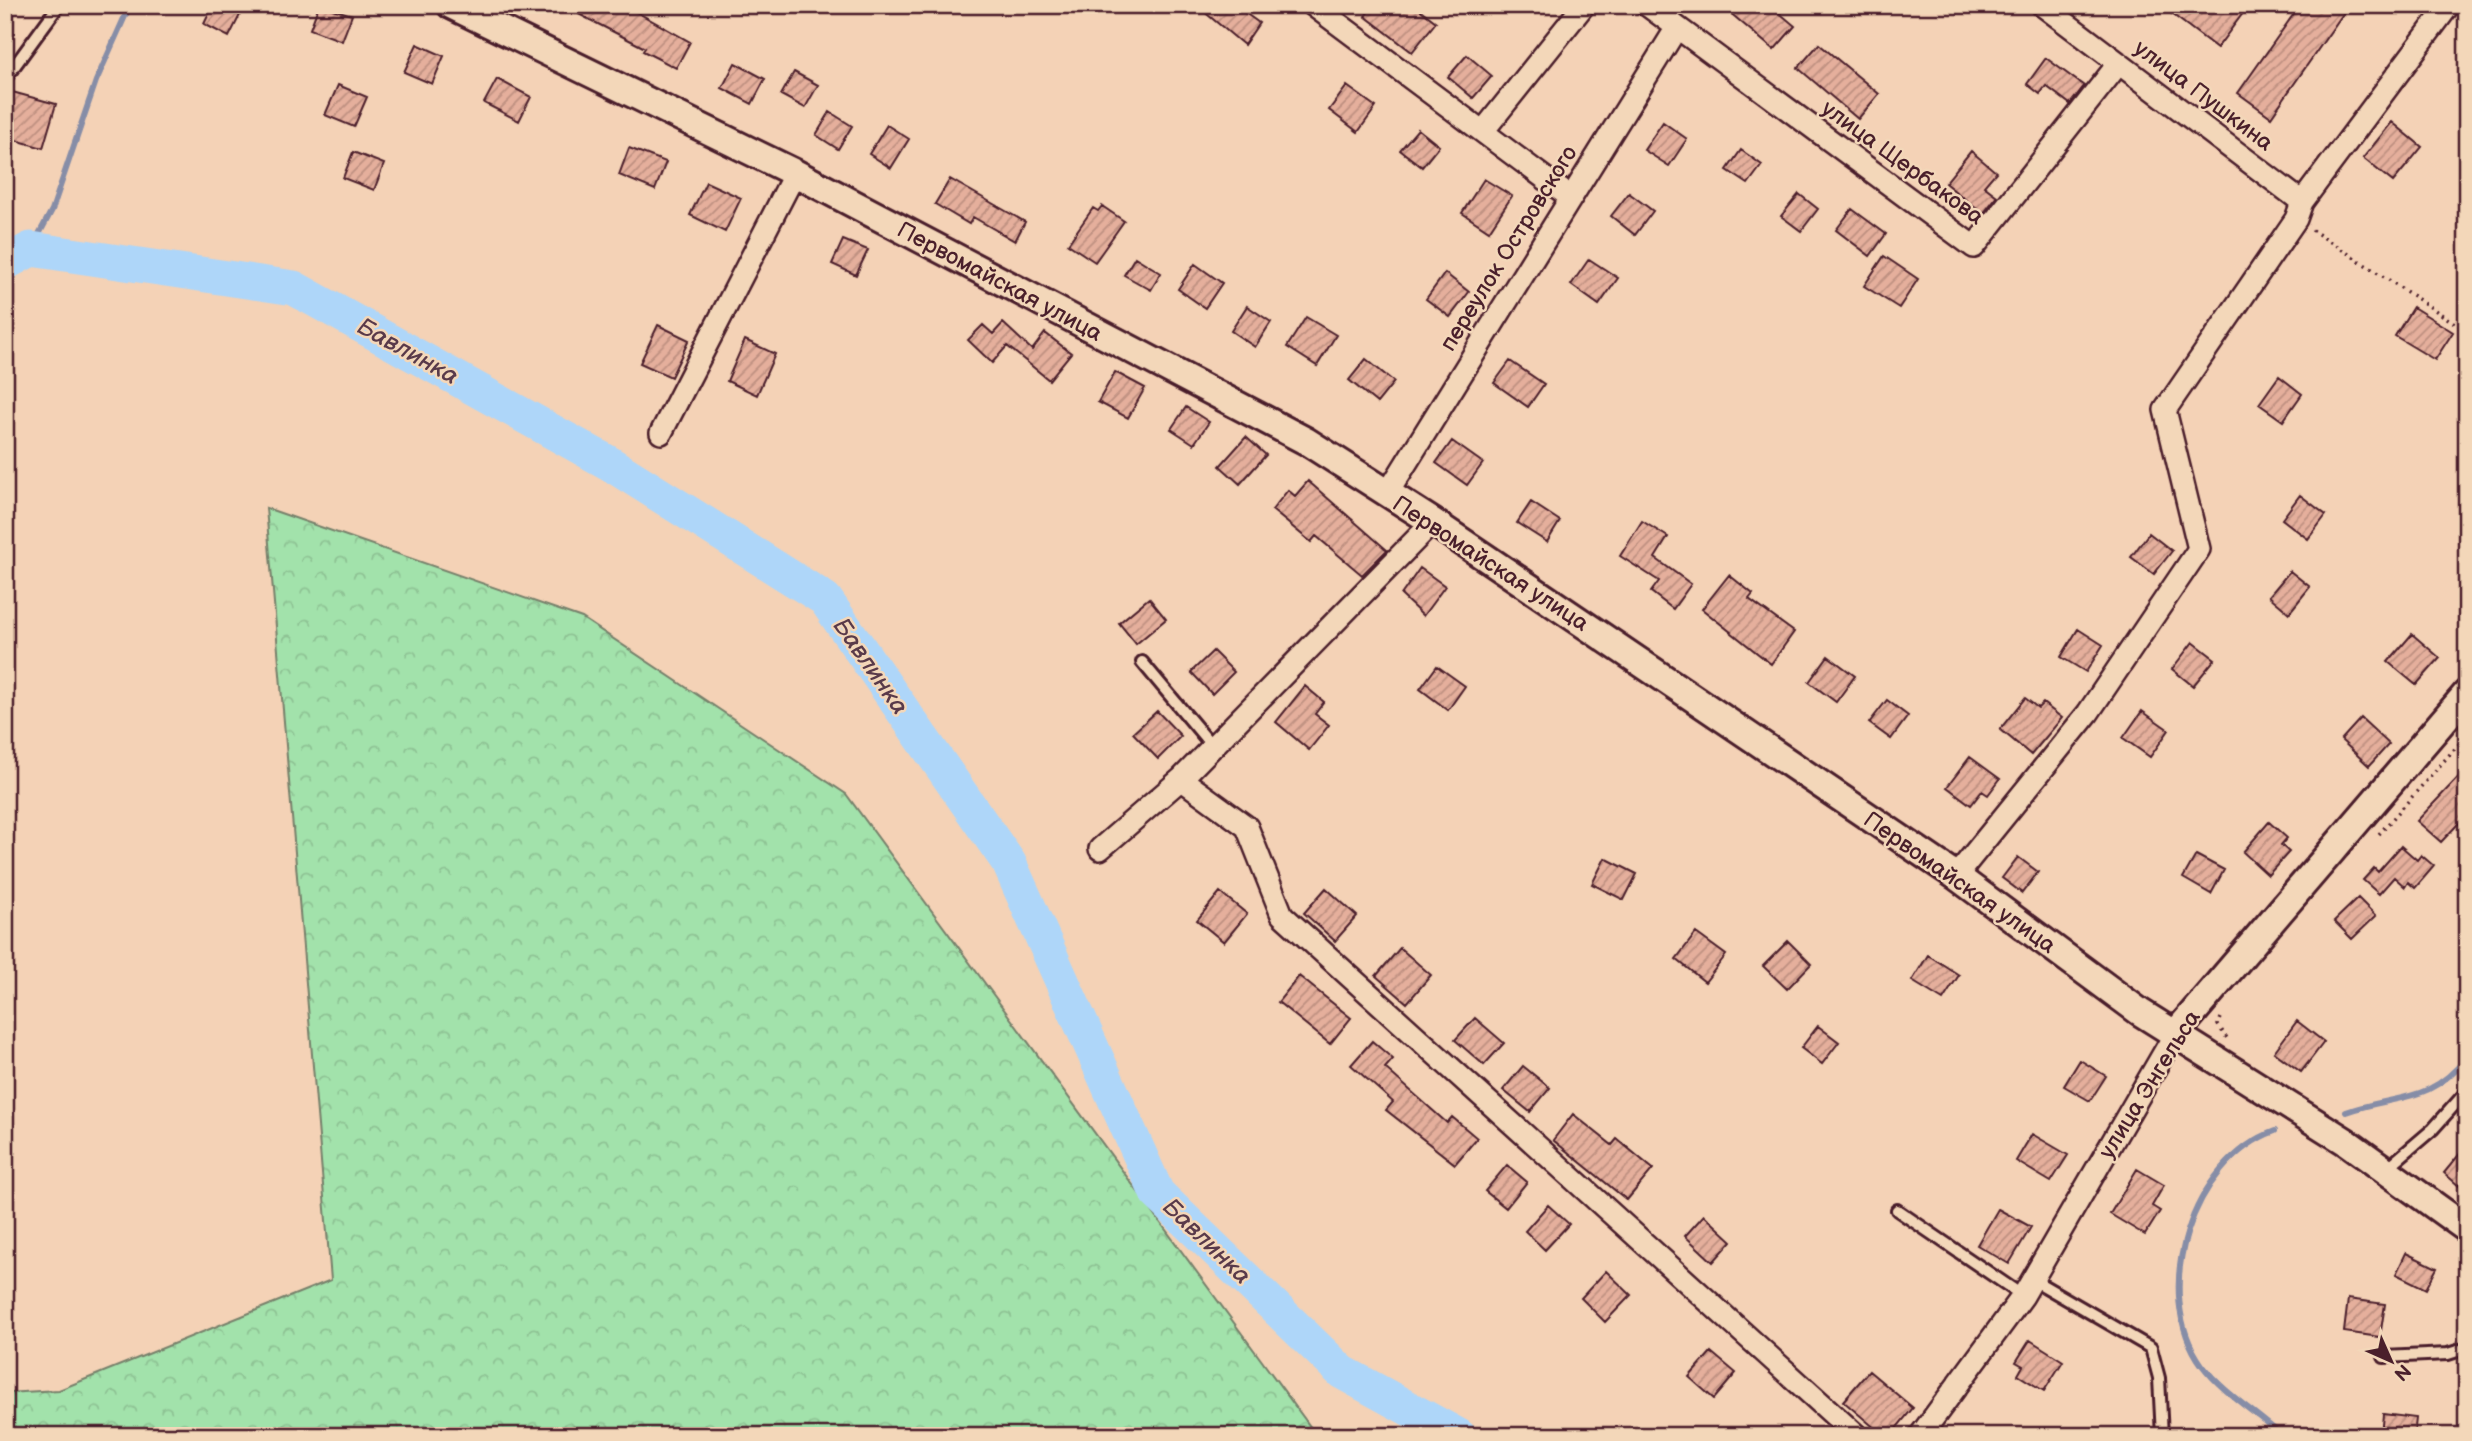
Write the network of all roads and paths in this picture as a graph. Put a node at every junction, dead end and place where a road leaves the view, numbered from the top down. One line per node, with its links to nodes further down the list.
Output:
1 (59, 5): 10 (lane)
2 (451, 5): 12 (street, Первомайская улица)
3 (1313, 5): 11 (street)
4 (1584, 5): 11 (street)
5 (1647, 5): 8 (street, улица Щербакова)
6 (2042, 5): 9 (street, улица Пушкина)
7 (2449, 5): 14 (street)
8 (1676, 29): 9 (street, улица Щербакова); 13 (street, переулок Островского)
9 (2119, 64): 14 (street, улица Пушкина)
10 (5, 79)
11 (1484, 130): 13 (street)
12 (795, 173): 16 (street); 17 (street, Первомайская улица)
13 (1570, 197): 17 (street, переулок Островского)
14 (2299, 210): 15 (path); 26 (street)
15 (2467, 331)
16 (661, 433)
17 (1387, 494): 18 (street, Первомайская улица)
18 (1433, 523): 22 (street); 26 (street, Первомайская улица)
19 (1142, 662): 22 (lane)
20 (2467, 693): 28 (street, улица Энгельса)
21 (2467, 735): 24 (path)
22 (1213, 747): 23 (street)
23 (1181, 779): 25 (street); 38 (street)
24 (2377, 836)
25 (1100, 849)
26 (1956, 876): 28 (street, Первомайская улица)
27 (2214, 1013): 29 (path)
28 (2175, 1034): 31 (street, Первомайская улица); 34 (street, улица Энгельса)
29 (2235, 1044)
30 (2467, 1091): 31 (lane)
31 (2385, 1170): 33 (street, Первомайская улица)
32 (1898, 1210): 34 (lane)
33 (2467, 1229)
34 (2027, 1287): 37 (street, улица Энгельса); 39 (lane)
35 (2467, 1348): 36 (lane)
36 (2384, 1357)
37 (1926, 1433)
38 (1857, 1436)
39 (2162, 1436)

